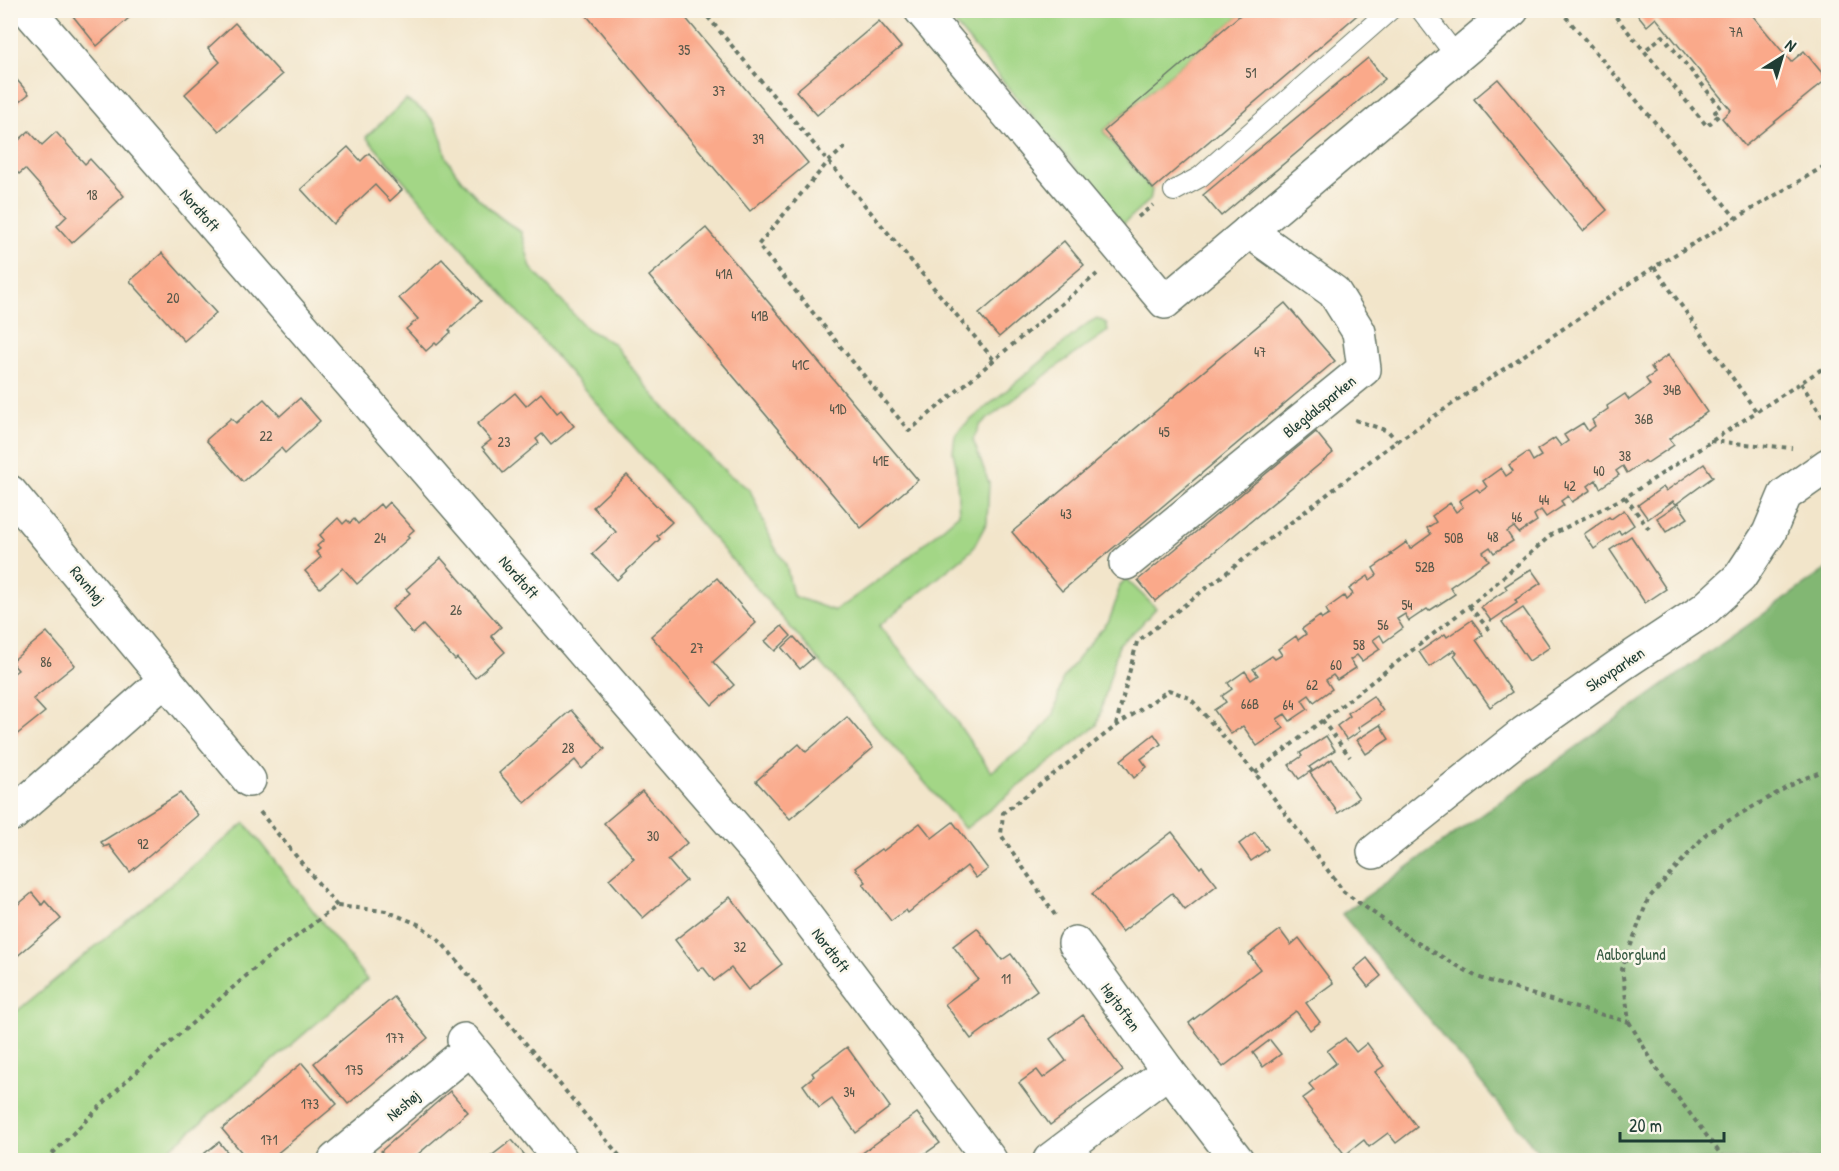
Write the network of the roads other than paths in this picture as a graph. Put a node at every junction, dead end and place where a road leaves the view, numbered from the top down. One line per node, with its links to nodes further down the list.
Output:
1 (28, 10): 20 (street, Nordtoft)
2 (921, 10): 8 (street)
3 (1390, 10): 7 (lane)
4 (1421, 10): 6 (lane)
5 (1512, 10): 6 (street)
6 (1457, 57): 8 (street)
7 (1174, 191)
8 (1249, 231): 11 (street, Blegdalsparken)
9 (1828, 465): 15 (street, Skovparken)
10 (10, 492): 12 (street, Ravnhøj)
11 (1126, 563)
12 (166, 679): 13 (street, Ravnhøj); 14 (street)
13 (249, 780)
14 (13, 814)
15 (1374, 852)
16 (1074, 943): 17 (street, Højtoften)
17 (1167, 1071): 21 (street); 22 (street, Højtoften)
18 (335, 1161): 19 (street, Neshøj)
19 (561, 1161)
20 (990, 1161)
21 (1050, 1161)
22 (1237, 1161)

